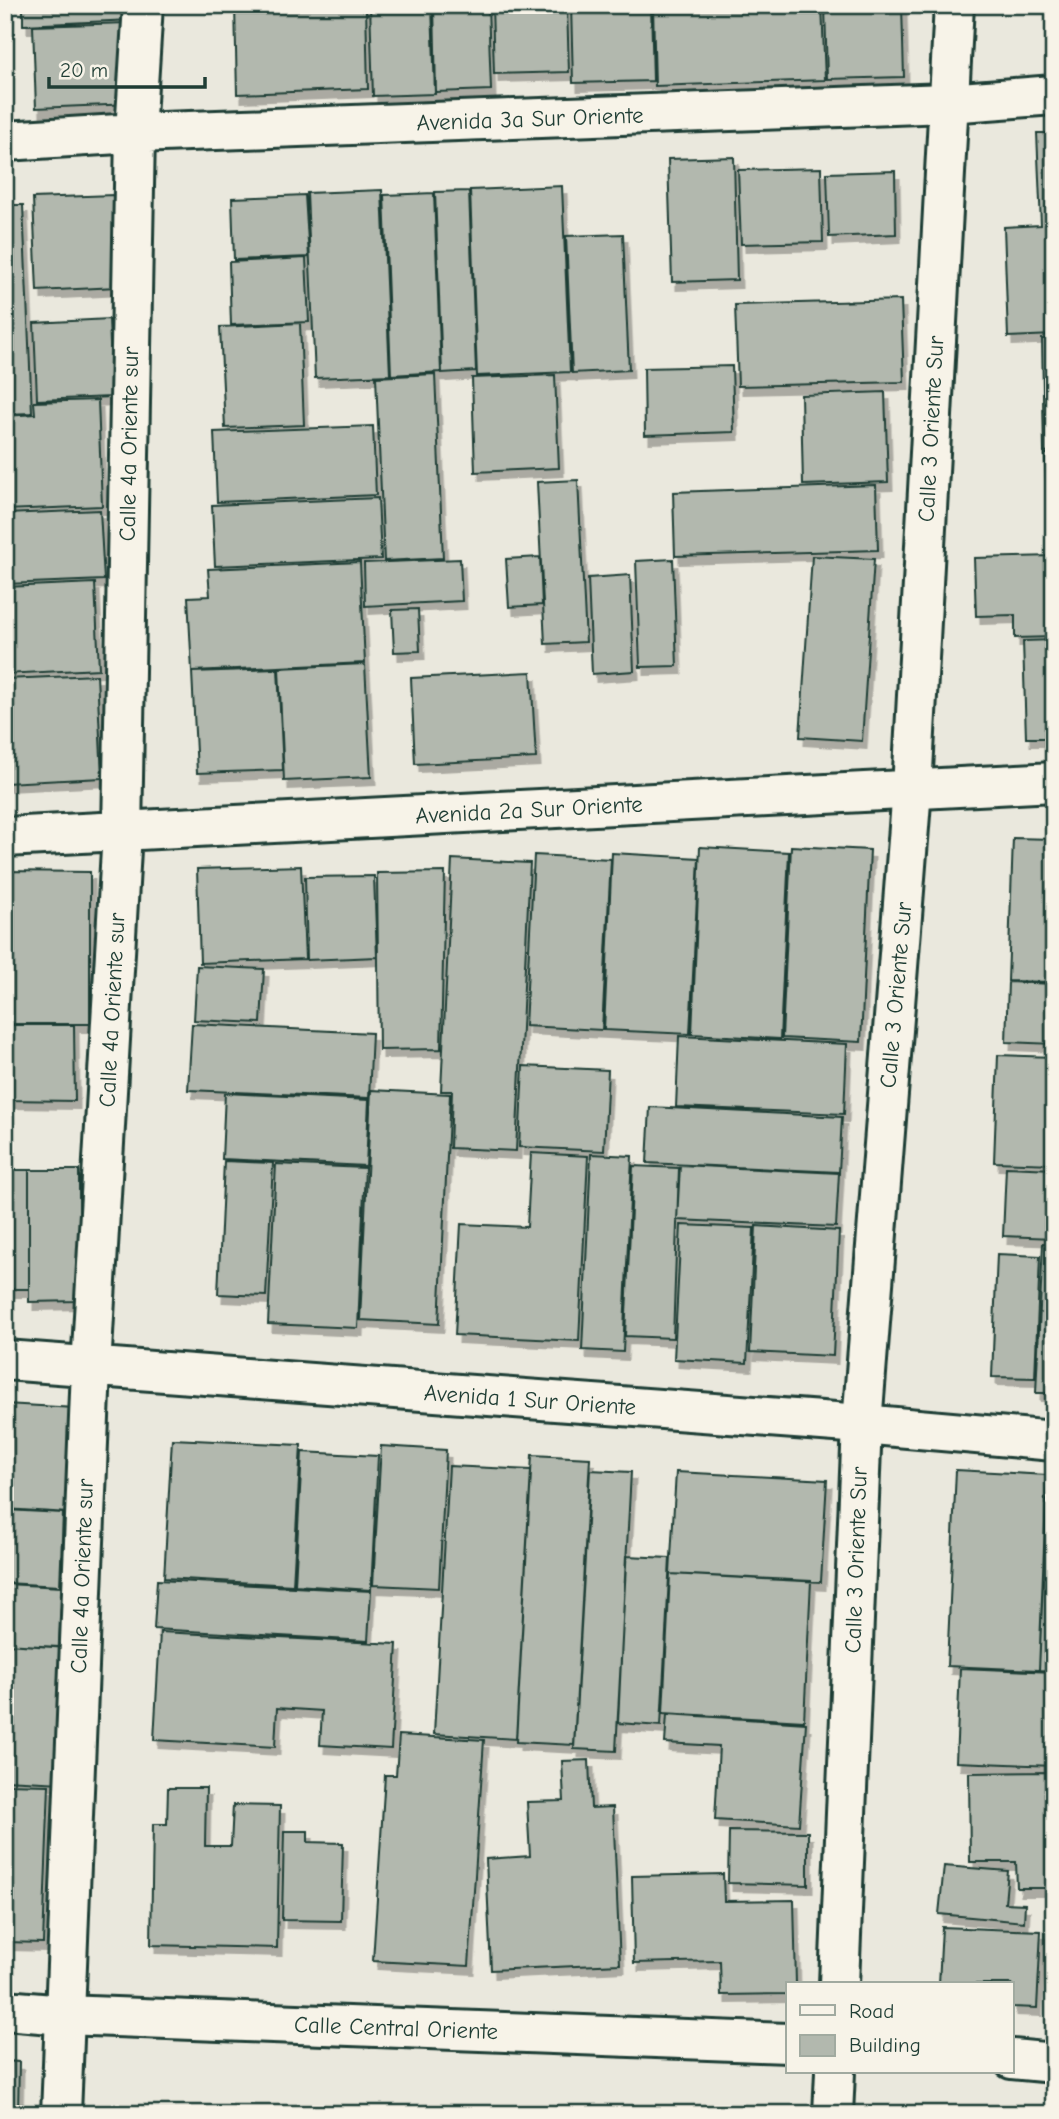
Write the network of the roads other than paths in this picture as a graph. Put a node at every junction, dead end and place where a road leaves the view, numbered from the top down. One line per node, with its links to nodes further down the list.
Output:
1 (143, 5): 5 (street, Calle 4a Oriente sur)
2 (954, 5): 4 (street, Calle 3 Oriente Sur)
3 (1054, 95): 4 (street, Avenida 3a Sur Oriente)
4 (947, 103): 5 (street, Avenida 3a Sur Oriente); 8 (street, Calle 3 Oriente Sur)
5 (135, 133): 6 (street, Avenida 3a Sur Oriente); 9 (street, Calle 4a Oriente sur)
6 (5, 141)
7 (1054, 782): 8 (street, Avenida 2a Sur Oriente)
8 (912, 789): 9 (street, Avenida 2a Sur Oriente); 13 (street, Calle 3 Oriente Sur)
9 (122, 832): 10 (street, Avenida 2a Sur Oriente); 12 (street, Calle 4a Oriente sur)
10 (5, 837)
11 (5, 1360): 12 (street, Avenida 1 Sur Oriente)
12 (90, 1368): 13 (street, Avenida 1 Sur Oriente); 17 (street, Calle 4a Oriente sur)
13 (862, 1424): 14 (street, Avenida 1 Sur Oriente); 15 (street, Calle 3 Oriente Sur)
14 (1054, 1441)
15 (839, 1982)
16 (5, 2011): 17 (street, Calle Central Oriente)
17 (64, 2015): 18 (street, Calle Central Oriente); 22 (street, Calle 4a Oriente sur)
18 (786, 2043)
19 (1014, 2059): 20 (street)
20 (1054, 2063)
21 (835, 2074): 23 (street)
22 (61, 2114)
23 (833, 2114)

